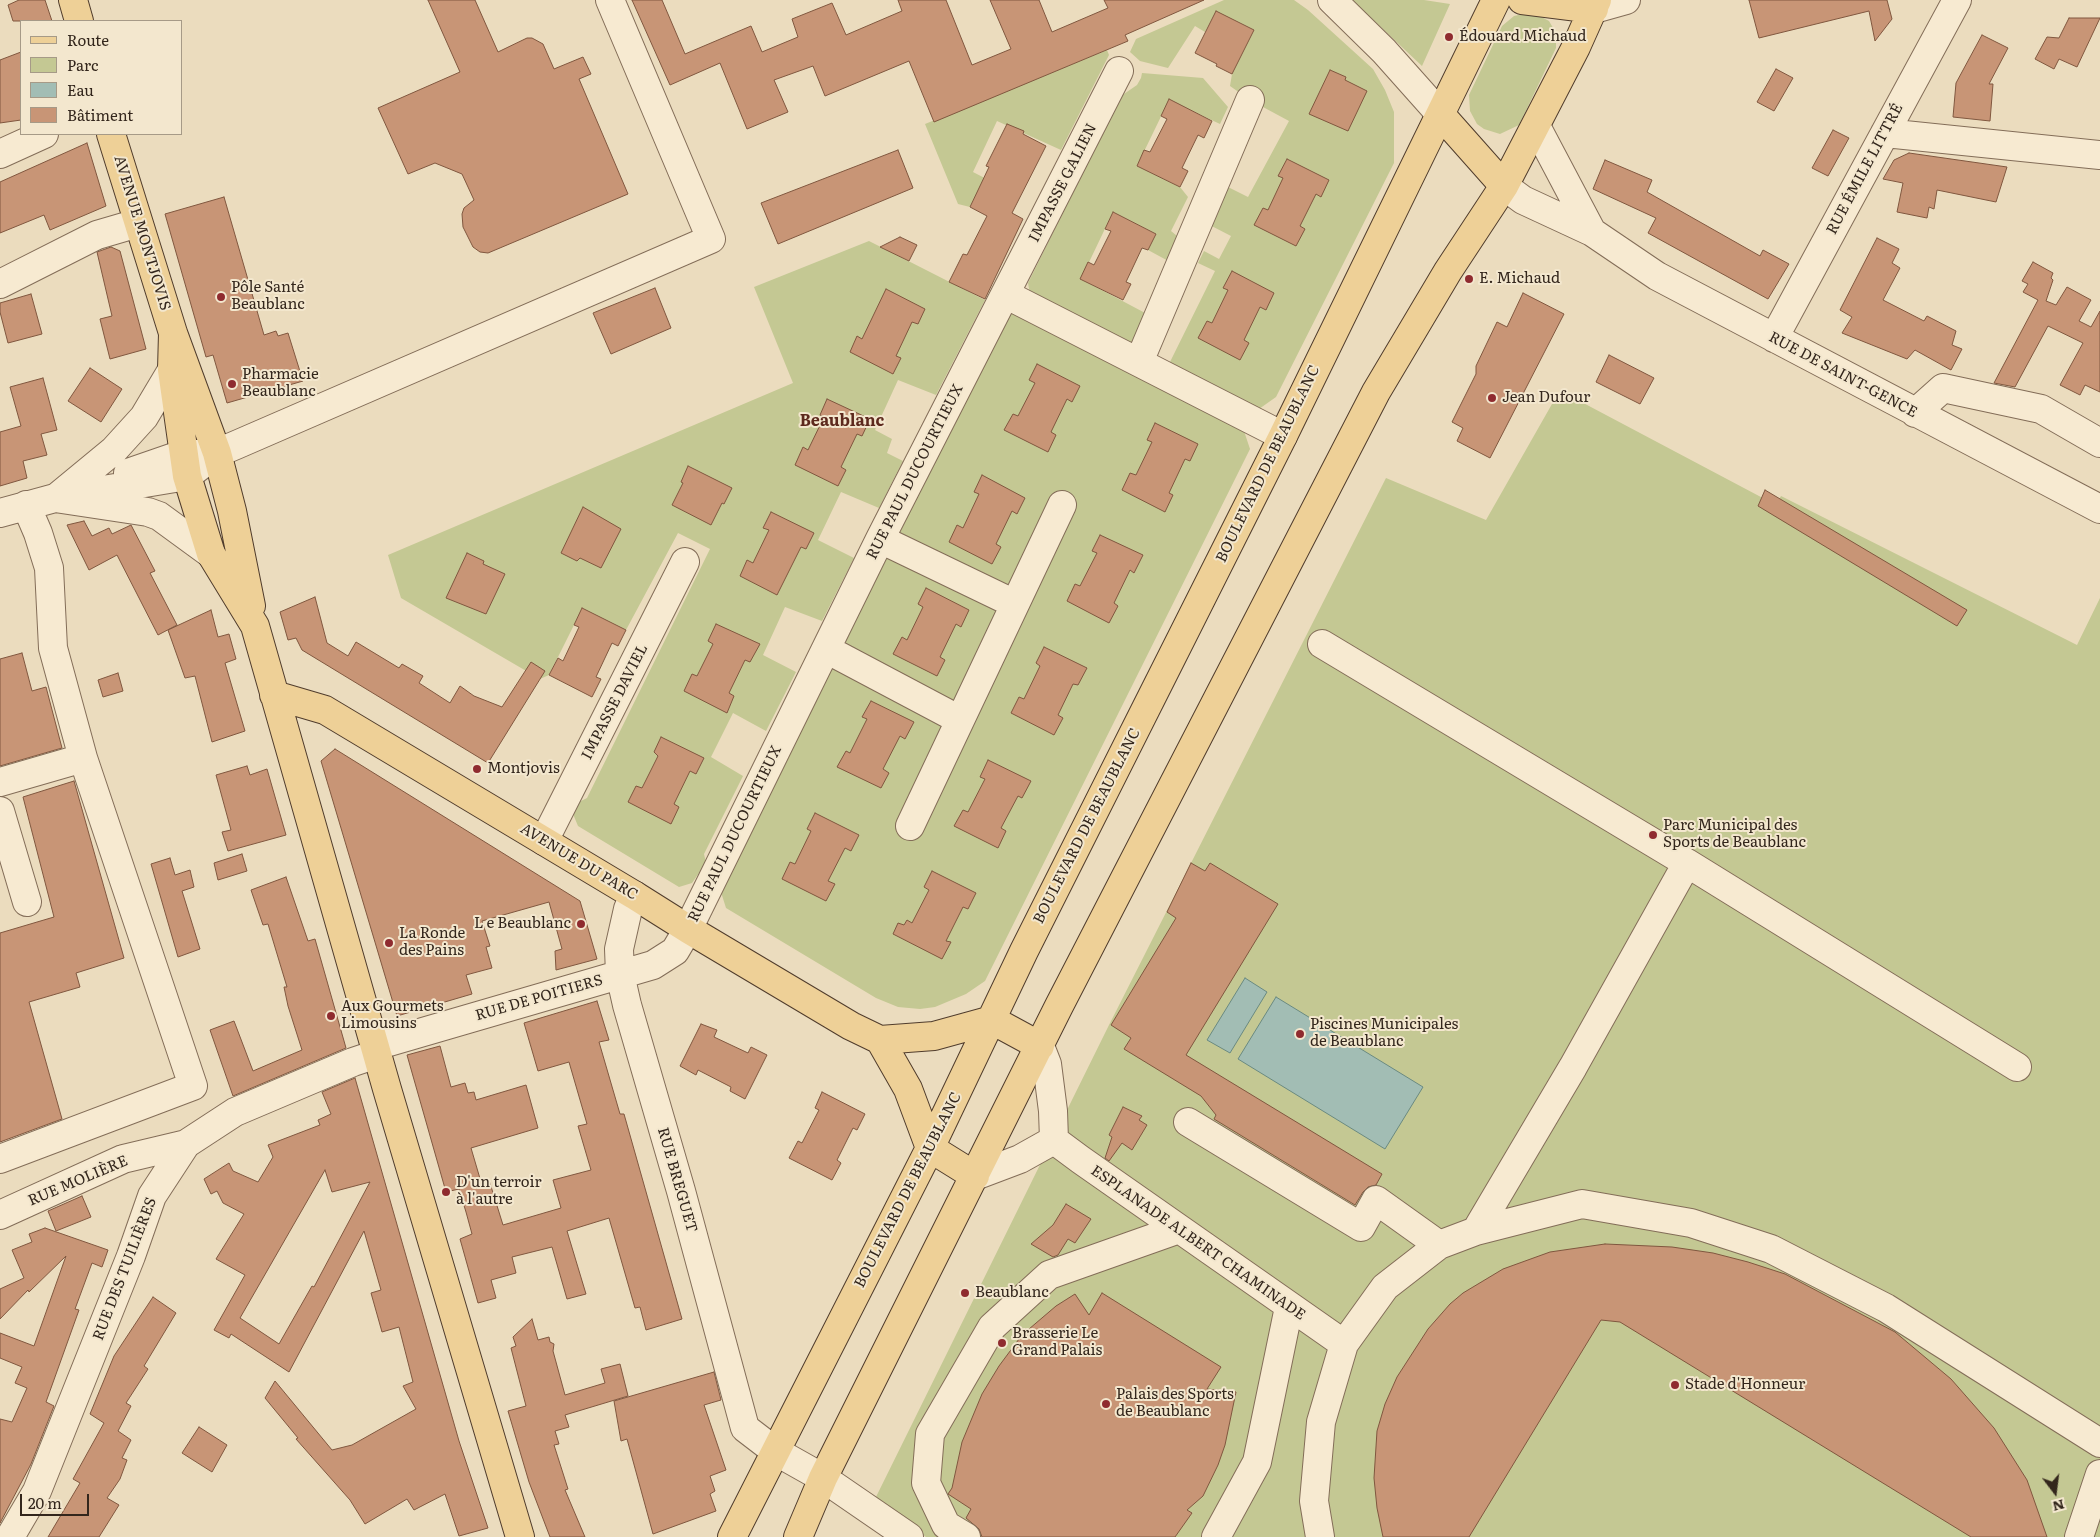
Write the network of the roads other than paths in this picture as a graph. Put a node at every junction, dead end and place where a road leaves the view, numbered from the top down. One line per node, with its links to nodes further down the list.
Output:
1 (73, 0): 9 (main road)
2 (610, 0): 31 (street)
3 (1332, 0): 12 (street)
4 (1496, 0): 12 (main road, BOULEVARD DE BEAUBLANC)
5 (1522, 0): 8 (main road)
6 (1626, 0): 8 (street)
7 (1957, 0): 14 (street, RUE ÉMILE LITTRÉ)
8 (1595, 4): 13 (main road)
9 (79, 20)
10 (1119, 71): 23 (street, IMPASSE GALIEN)
11 (1250, 100): 26 (street)
12 (1441, 115): 19 (main road); 29 (main road, BOULEVARD DE BEAUBLANC)
13 (1536, 126): 19 (main road); 21 (street, RUE DE SAINT-GENCE)
14 (1885, 133): 18 (street); 25 (street, RUE ÉMILE LITTRÉ)
15 (42, 135): 17 (street)
16 (111, 135): 20 (main road, AVENUE MONTJOVIS)
17 (0, 154)
18 (2100, 155)
19 (1496, 177): 21 (street, RUE DE SAINT-GENCE); 59 (main road)
20 (138, 223): 22 (street); 24 (main road, AVENUE MONTJOVIS)
21 (1592, 232): 25 (street, RUE DE SAINT-GENCE)
22 (0, 284)
23 (1005, 294): 26 (street); 38 (street, RUE PAUL DUCOURTIEUX)
24 (173, 333): 27 (main road, AVENUE MONTJOVIS); 31 (main road, AVENUE MONTJOVIS)
25 (1774, 338): 28 (street, RUE DE SAINT-GENCE)
26 (1139, 362): 29 (street)
27 (172, 370): 32 (main road, AVENUE MONTJOVIS); 33 (street)
28 (1915, 413): 30 (street); 36 (street, RUE DE SAINT-GENCE)
29 (1283, 436): 57 (main road, BOULEVARD DE BEAUBLANC)
30 (2100, 443)
31 (217, 454): 32 (street); 42 (main road, AVENUE MONTJOVIS)
32 (185, 465): 33 (street); 39 (main road, AVENUE MONTJOVIS)
33 (55, 498): 34 (street); 39 (street)
34 (26, 505): 37 (street); 47 (street)
35 (1062, 505): 41 (street)
36 (2100, 509)
37 (0, 513)
38 (880, 539): 41 (street); 44 (street, RUE PAUL DUCOURTIEUX)
39 (212, 554): 42 (main road, AVENUE MONTJOVIS)
40 (685, 562): 51 (street, IMPASSE DAVIEL)
41 (1015, 604): 46 (street)
42 (255, 626): 45 (main road)
43 (1322, 644): 52 (street)
44 (826, 649): 46 (street); 55 (street, RUE PAUL DUCOURTIEUX)
45 (274, 695): 51 (main road, AVENUE DU PARC); 60 (main road)
46 (960, 720): 50 (street)
47 (83, 758): 48 (street); 66 (street)
48 (0, 782)
49 (0, 811): 54 (street)
50 (910, 826)
51 (544, 841): 53 (main road, AVENUE DU PARC)
52 (1688, 863): 61 (street); 70 (street)
53 (634, 895): 55 (main road, AVENUE DU PARC); 56 (street, RUE BREGUET)
54 (27, 902)
55 (688, 929): 56 (street, RUE DE POITIERS); 58 (main road, AVENUE DU PARC)
56 (620, 974): 60 (street, RUE DE POITIERS); 75 (street, RUE BREGUET)
57 (992, 1020): 58 (main road); 59 (main road); 65 (main road, BOULEVARD DE BEAUBLANC)
58 (880, 1040): 65 (main road)
59 (1040, 1046): 63 (street); 67 (main road)
60 (376, 1050): 64 (street, RUE DES TUILIÈRES); 79 (main road)
61 (2017, 1067)
62 (1188, 1122): 71 (street)
63 (1054, 1140): 67 (street); 69 (street, ESPLANADE ALBERT CHAMINADE)
64 (186, 1144): 68 (street, RUE MOLIÈRE); 78 (street, RUE DES TUILIÈRES)
65 (930, 1148): 67 (main road); 75 (main road, BOULEVARD DE BEAUBLANC)
66 (0, 1159)
67 (975, 1176): 77 (main road)
68 (0, 1215)
69 (1179, 1229): 72 (street, ESPLANADE ALBERT CHAMINADE); 83 (street)
70 (1476, 1231): 71 (street); 74 (street)
71 (1439, 1245): 73 (street)
72 (1290, 1307): 73 (street, ESPLANADE ALBERT CHAMINADE); 84 (street)
73 (1344, 1344): 85 (street)
74 (2100, 1443)
75 (775, 1451): 77 (street, RUE BREGUET); 80 (main road, BOULEVARD DE BEAUBLANC)
76 (2100, 1474): 86 (street)
77 (823, 1478): 81 (main road); 82 (street, RUE BREGUET)
78 (10, 1537)
79 (520, 1537)
80 (732, 1537)
81 (798, 1537)
82 (909, 1537)
83 (966, 1537)
84 (1216, 1537)
85 (1320, 1537)
86 (2079, 1537)

